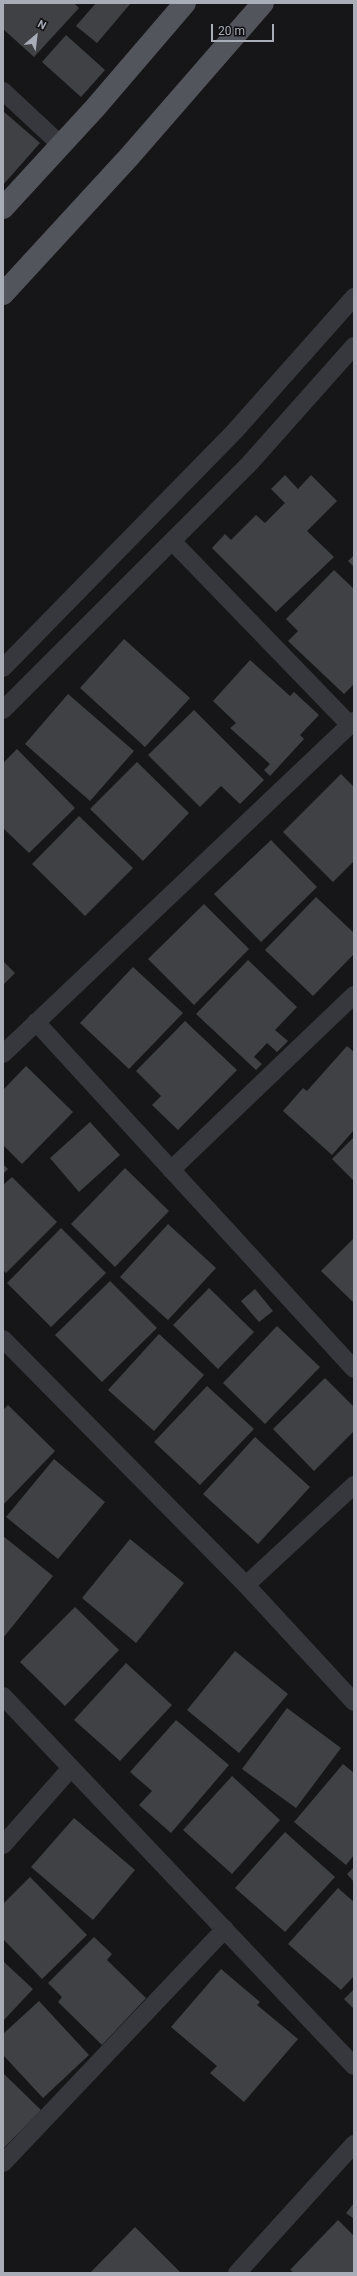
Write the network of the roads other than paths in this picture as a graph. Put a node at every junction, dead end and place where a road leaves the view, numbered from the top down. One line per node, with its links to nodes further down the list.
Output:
1 (185, 3): 4 (main road)
2 (263, 3): 6 (main road)
3 (3, 91): 4 (street)
4 (61, 145): 5 (main road)
5 (3, 208)
6 (3, 294)
7 (354, 296): 10 (street)
8 (354, 346): 9 (street)
9 (172, 541): 11 (street); 12 (street)
10 (3, 668)
11 (3, 710)
12 (352, 723): 14 (street)
13 (354, 995): 16 (street)
14 (36, 1022): 15 (street); 16 (street)
15 (3, 1054)
16 (171, 1170): 18 (street)
17 (3, 1339): 20 (street)
18 (354, 1369)
19 (354, 1485): 20 (street)
20 (246, 1584): 22 (street)
21 (3, 1696): 23 (street)
22 (354, 1702)
23 (71, 1768): 24 (street); 25 (street)
24 (3, 1845)
25 (225, 1929): 26 (street); 28 (street)
26 (354, 2066)
27 (354, 2144): 29 (street)
28 (3, 2163)
29 (237, 2273)

